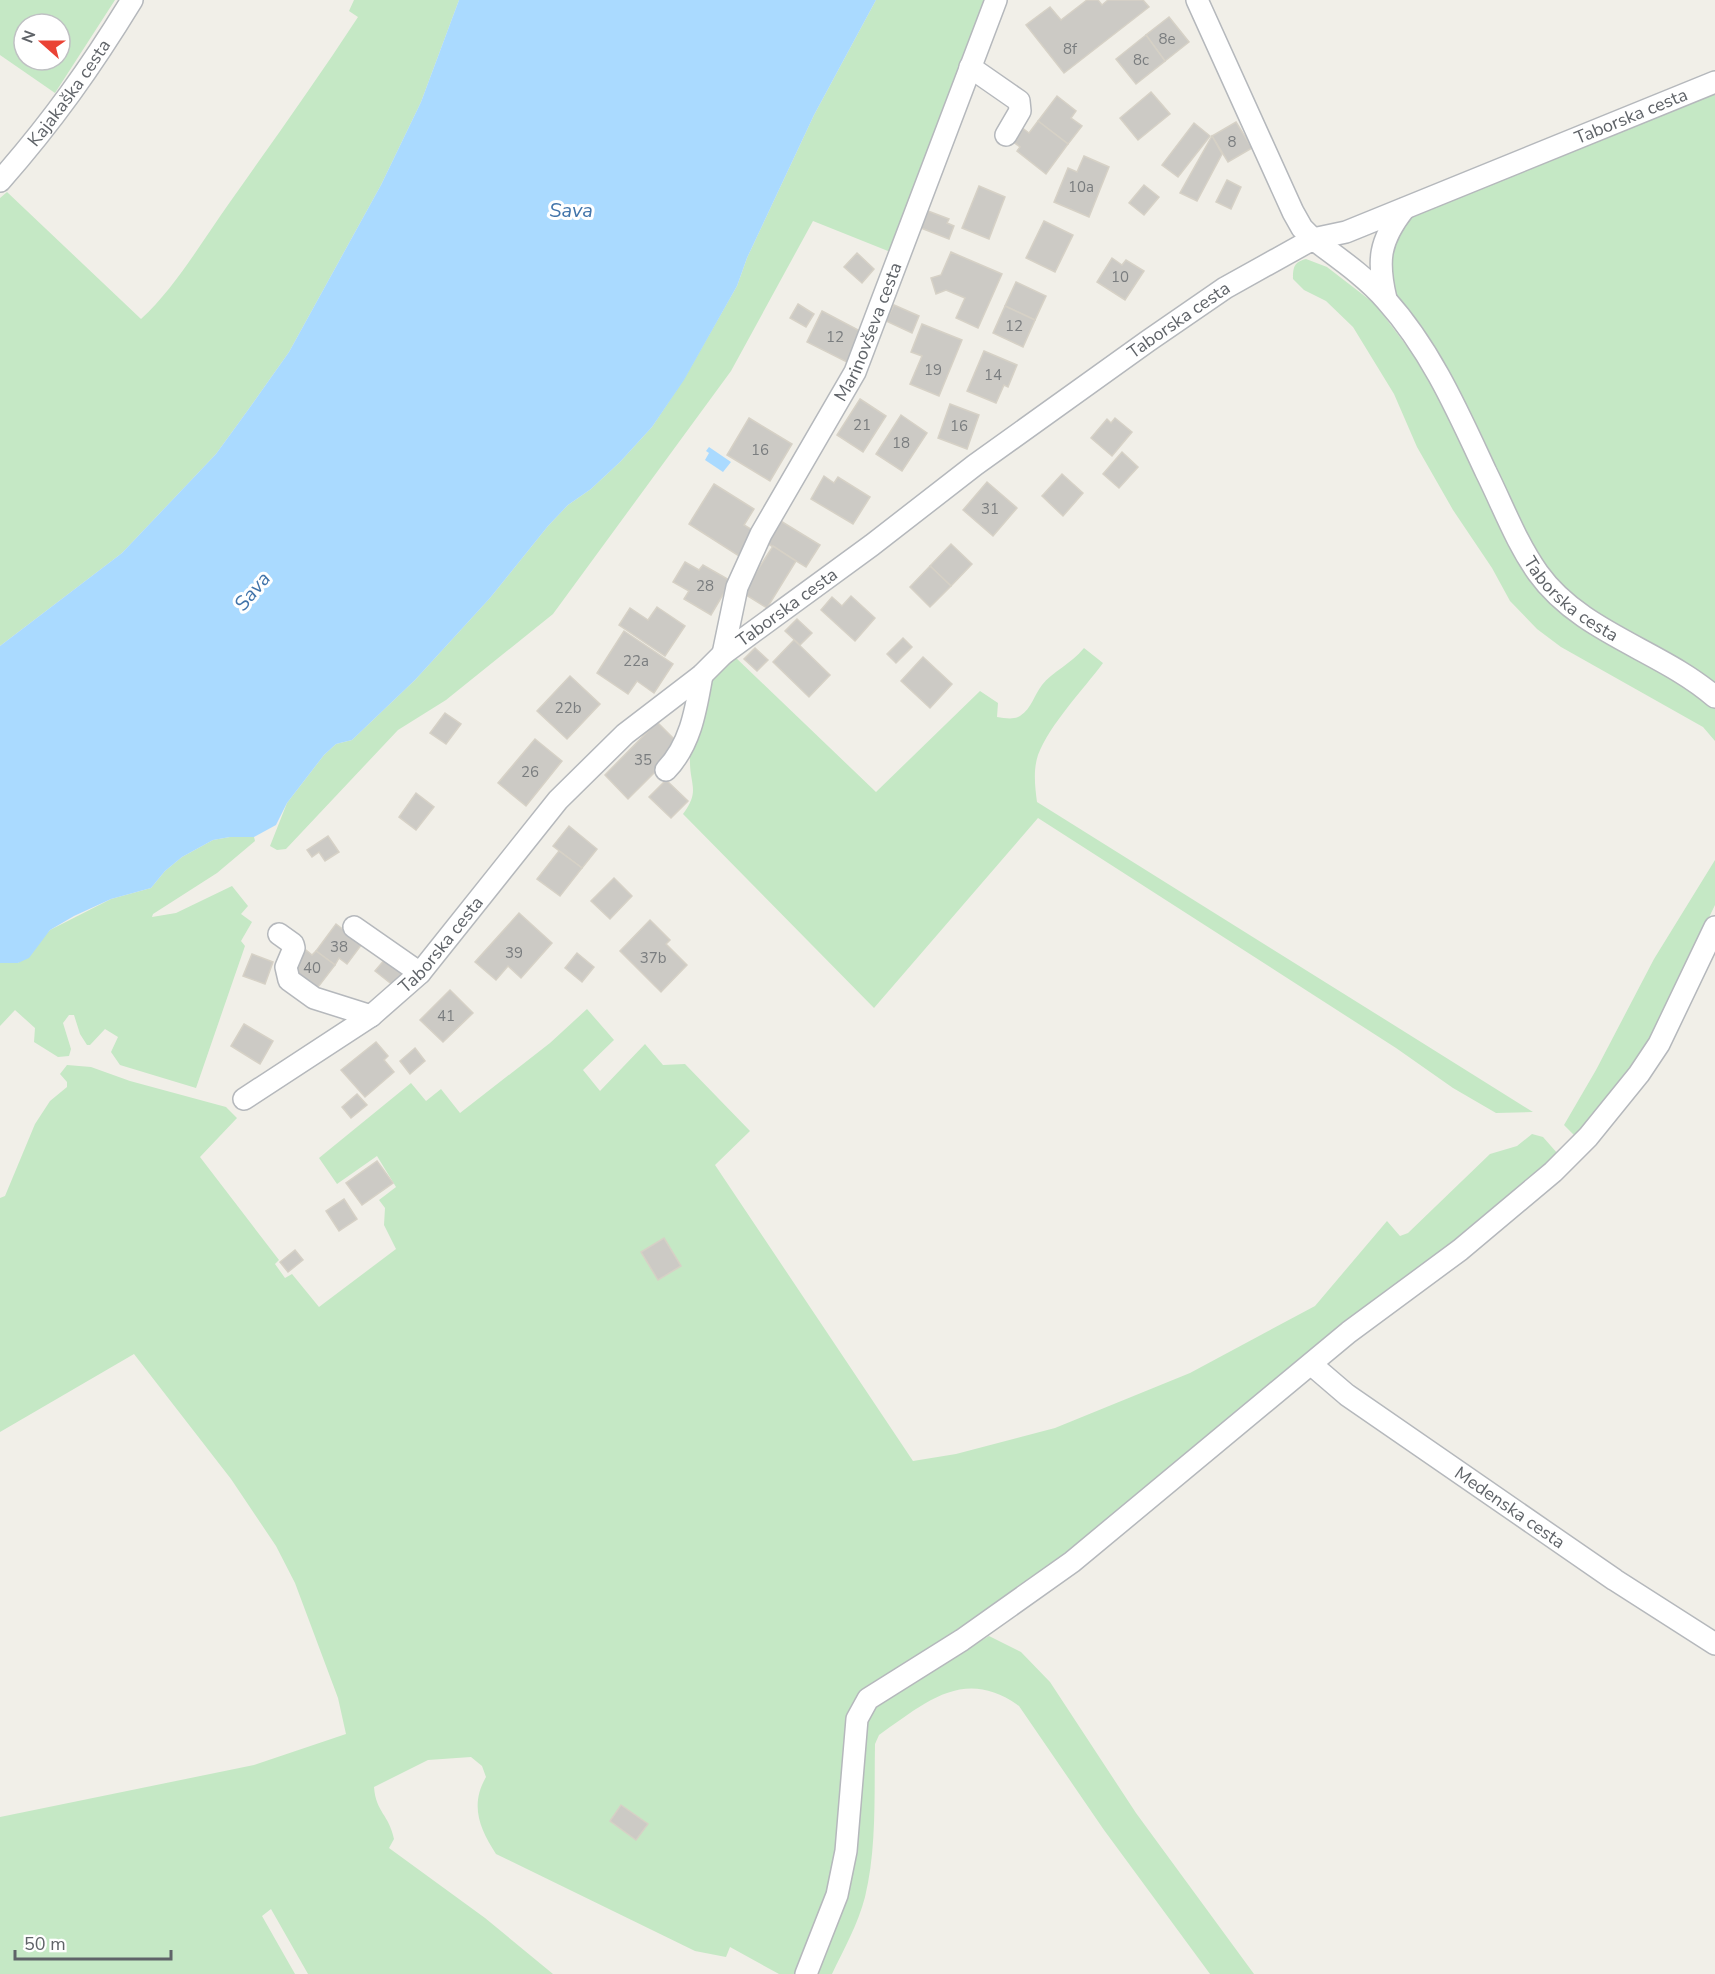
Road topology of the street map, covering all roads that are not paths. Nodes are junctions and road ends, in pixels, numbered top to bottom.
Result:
1 (132, 0) edge
2 (996, 0) edge
3 (1197, 0) edge
4 (970, 67) junction
5 (1715, 82) edge
6 (1006, 135) dead end
7 (0, 181) edge
8 (1404, 209) junction
9 (1313, 239) junction
10 (1386, 299) junction
11 (723, 654) junction
12 (702, 675) junction
13 (1715, 697) edge
14 (666, 770) dead end
15 (354, 927) dead end
16 (1715, 927) edge
17 (279, 934) dead end
18 (420, 973) junction
19 (371, 1016) junction
20 (243, 1099) dead end
21 (1312, 1365) junction
22 (1715, 1644) edge
23 (806, 1974) edge

1 - 7 street, Kajakaška cesta
2 - 4 street, Marinovševa cesta
3 - 9 street
4 - 6 street
4 - 11 street, Marinovševa cesta
5 - 8 street, Taborska cesta
8 - 9 street
8 - 10 street, Taborska cesta
9 - 10 street, Taborska cesta
9 - 11 street, Taborska cesta
10 - 13 street, Taborska cesta
11 - 12 street, Taborska cesta
12 - 14 street
12 - 18 street, Taborska cesta
15 - 18 street
16 - 21 street
17 - 19 street
18 - 19 street, Taborska cesta
19 - 20 street, Taborska cesta
21 - 22 street, Medenska cesta
21 - 23 street

